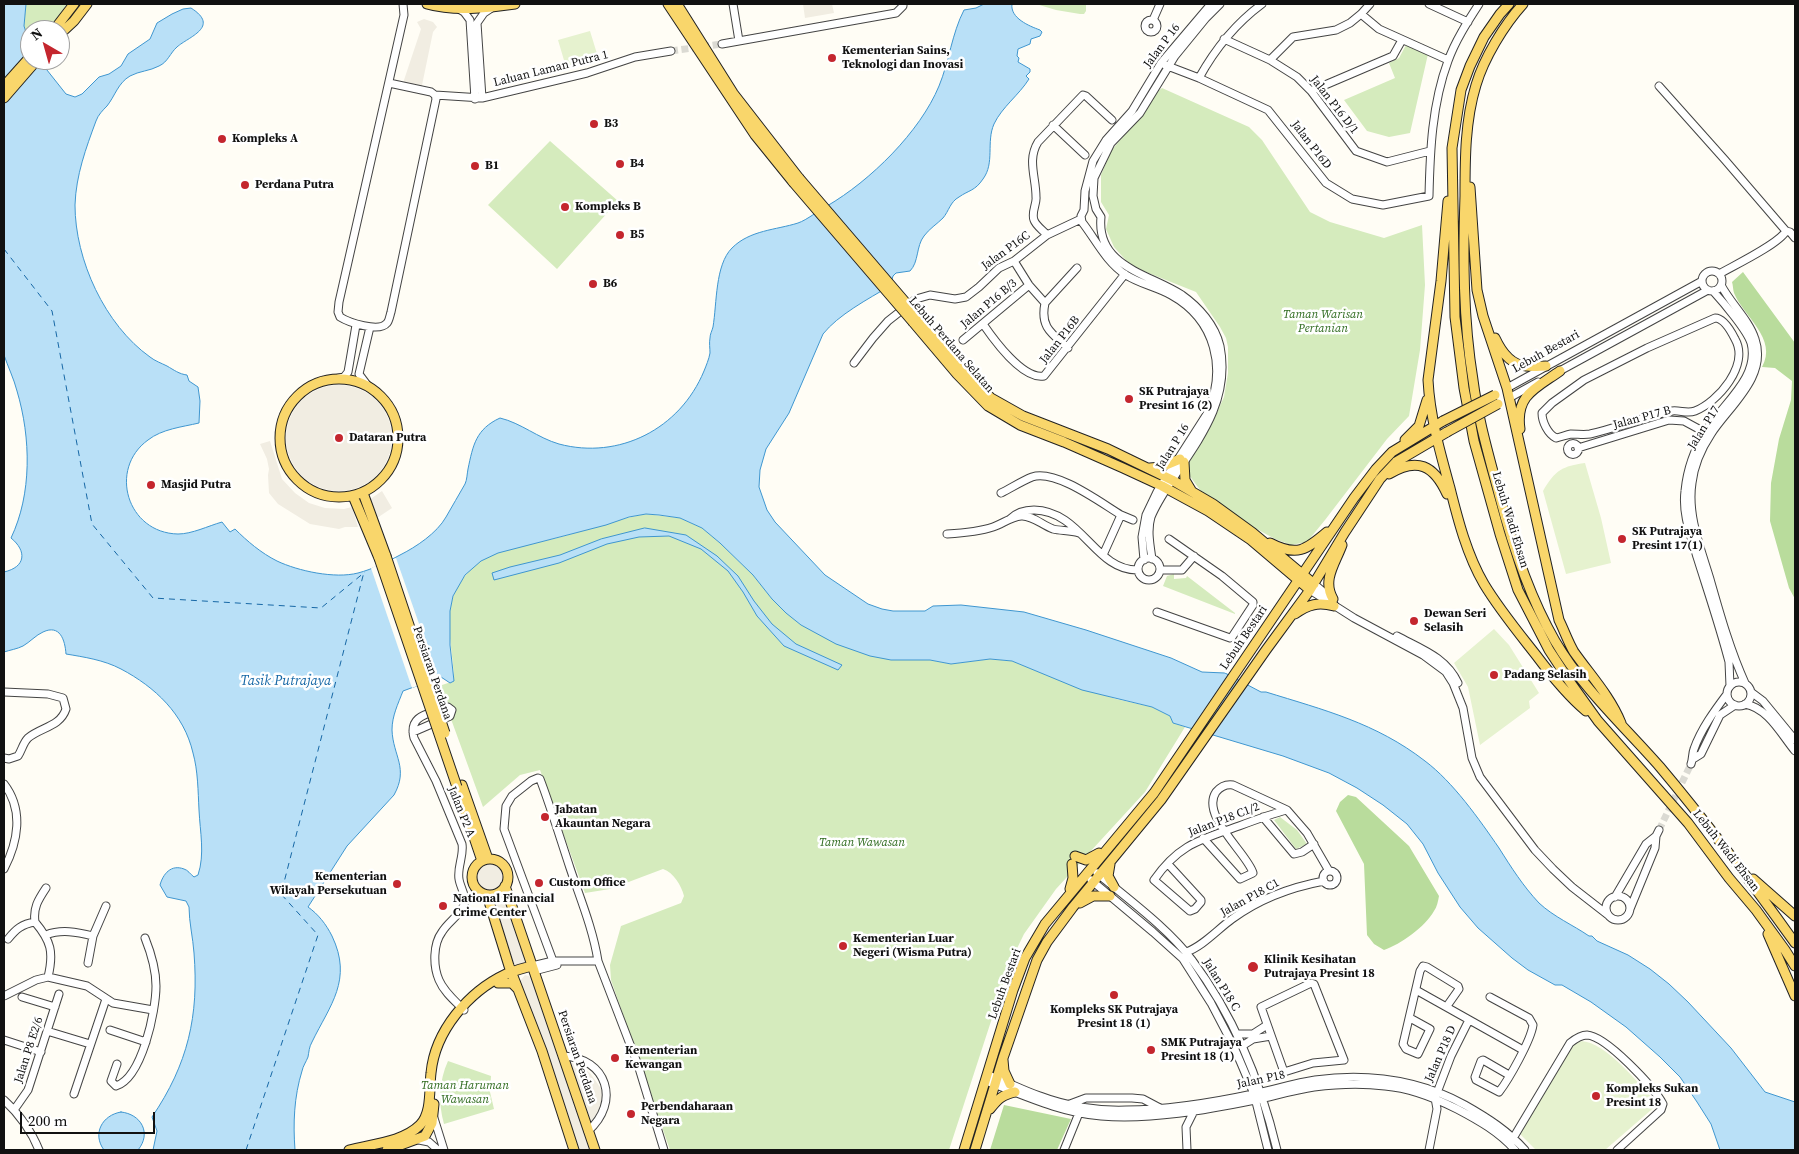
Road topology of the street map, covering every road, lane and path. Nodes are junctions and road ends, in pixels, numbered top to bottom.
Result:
1 (73, 4) edge
2 (87, 4) edge
3 (93, 4) edge
4 (403, 4) edge
5 (427, 4) edge
6 (515, 4) edge
7 (668, 4) edge
8 (677, 4) edge
9 (733, 4) edge
10 (903, 4) edge
11 (1160, 4) edge
12 (1211, 4) edge
13 (1220, 4) edge
14 (1262, 4) edge
15 (1370, 4) edge
16 (1428, 4) edge
17 (1480, 4) edge
18 (1509, 4) edge
19 (1523, 4) edge
20 (493, 7) junction
21 (457, 8) junction
22 (1361, 14) junction
23 (61, 20) edge
24 (1153, 20) dead end
25 (74, 21) junction
26 (1468, 22) junction
27 (70, 25) edge
28 (1224, 38) junction
29 (1402, 40) junction
30 (739, 41) junction
31 (722, 44) tunnel mouth
32 (671, 51) tunnel mouth
33 (1175, 56) junction
34 (1270, 60) junction
35 (1448, 60) junction
36 (1164, 65) junction
37 (20, 68) edge
38 (28, 70) edge
39 (1177, 70) junction
40 (1198, 78) junction
41 (1158, 81) junction
42 (389, 83) junction
43 (4, 86) edge
44 (1659, 86) dead end
45 (1311, 91) junction
46 (435, 95) junction
47 (4, 98) edge
48 (478, 98) junction
49 (1112, 120) dead end
50 (1053, 125) junction
51 (1466, 147) junction
52 (1452, 148) junction
53 (1430, 151) junction
54 (1085, 155) dead end
55 (796, 180) junction
56 (1096, 209) junction
57 (1084, 210) junction
58 (1081, 220) junction
59 (1100, 223) junction
60 (1086, 226) junction
61 (1786, 231) junction
62 (1047, 235) junction
63 (1795, 238) edge
64 (1014, 260) junction
65 (1077, 268) dead end
66 (1125, 274) junction
67 (1719, 274) junction
68 (1702, 281) junction
69 (1029, 285) junction
70 (1720, 285) junction
71 (1711, 291) junction
72 (1045, 303) junction
73 (1483, 316) junction
74 (915, 319) junction
75 (983, 324) junction
76 (356, 325) junction
77 (370, 326) junction
78 (962, 340) dead end
79 (1068, 348) junction
80 (854, 363) dead end
81 (1546, 366) junction
82 (1560, 371) junction
83 (335, 380) junction
84 (368, 386) junction
85 (1506, 388) junction
86 (1428, 393) junction
87 (1509, 398) junction
88 (1635, 421) junction
89 (1433, 427) junction
90 (1637, 430) junction
91 (1707, 434) junction
92 (1574, 435) junction
93 (1436, 438) junction
94 (1392, 452) junction
95 (1182, 460) junction
96 (1148, 468) junction
97 (1380, 479) junction
98 (1167, 483) junction
99 (1191, 491) junction
100 (363, 493) junction
101 (1000, 493) dead end
102 (1530, 495) junction
103 (353, 496) junction
104 (1032, 514) junction
105 (1121, 515) junction
106 (1458, 517) junction
107 (1134, 520) dead end
108 (1067, 522) junction
109 (1336, 524) junction
110 (1063, 530) junction
111 (1345, 532) junction
112 (1082, 533) junction
113 (1252, 533) junction
114 (947, 534) dead end
115 (1169, 539) dead end
116 (1103, 556) junction
117 (1194, 556) junction
118 (382, 557) junction
119 (1148, 559) junction
120 (1283, 569) junction
121 (1138, 570) junction
122 (1160, 570) junction
123 (1300, 578) junction
124 (1312, 587) junction
125 (1334, 603) junction
126 (1157, 612) dead end
127 (1270, 620) junction
128 (1287, 621) junction
129 (1421, 648) junction
130 (1745, 683) junction
131 (1730, 686) junction
132 (4, 692) edge
133 (1751, 692) junction
134 (1727, 694) junction
135 (1745, 704) junction
136 (1735, 705) junction
137 (1463, 708) junction
138 (1598, 721) junction
139 (1622, 725) junction
140 (413, 732) junction
141 (1795, 740) edge
142 (1795, 751) edge
143 (4, 758) edge
144 (4, 784) edge
145 (1266, 800) junction
146 (1287, 810) junction
147 (1266, 816) junction
148 (1224, 831) junction
149 (1204, 838) junction
150 (1314, 844) junction
151 (1111, 845) junction
152 (1113, 859) junction
153 (485, 860) junction
154 (1168, 864) junction
155 (4, 869) edge
156 (1742, 869) junction
157 (1088, 871) junction
158 (1329, 871) junction
159 (1097, 879) junction
160 (1324, 880) junction
161 (505, 886) junction
162 (1114, 887) junction
163 (46, 888) dead end
164 (487, 895) junction
165 (1067, 896) junction
166 (1110, 896) junction
167 (1613, 899) junction
168 (1596, 905) junction
169 (106, 906) dead end
170 (1073, 907) junction
171 (1630, 909) junction
172 (1756, 910) junction
173 (1608, 915) junction
174 (1795, 916) edge
175 (35, 922) junction
176 (46, 935) junction
177 (93, 936) junction
178 (146, 938) dead end
179 (8, 939) dead end
180 (1795, 943) edge
181 (1195, 949) junction
182 (1186, 952) junction
183 (1192, 960) junction
184 (552, 961) junction
185 (599, 962) junction
186 (88, 963) dead end
187 (1795, 966) edge
188 (533, 968) junction
189 (513, 975) junction
190 (48, 977) junction
191 (498, 983) junction
192 (518, 990) junction
193 (1416, 990) junction
194 (59, 994) dead end
195 (4, 996) edge
196 (1795, 996) edge
197 (22, 997) dead end
198 (1490, 997) dead end
199 (106, 1000) junction
200 (1447, 1006) junction
201 (55, 1007) junction
202 (462, 1009) junction
203 (153, 1010) junction
204 (1410, 1018) junction
205 (1470, 1020) junction
206 (1267, 1025) junction
207 (110, 1030) dead end
208 (47, 1031) junction
209 (1237, 1034) junction
210 (1271, 1036) junction
211 (4, 1040) edge
212 (146, 1042) junction
213 (90, 1044) junction
214 (1242, 1046) junction
215 (440, 1048) junction
216 (1523, 1050) junction
217 (40, 1052) junction
218 (563, 1056) junction
219 (1002, 1058) junction
220 (117, 1064) dead end
221 (1510, 1075) junction
222 (991, 1080) junction
223 (1013, 1088) junction
224 (74, 1094) dead end
225 (1436, 1095) junction
226 (1259, 1096) junction
227 (4, 1100) edge
228 (1070, 1104) junction
229 (1160, 1108) junction
230 (14, 1110) junction
231 (1194, 1111) junction
232 (986, 1113) junction
233 (1080, 1113) junction
234 (1174, 1113) junction
235 (433, 1115) junction
236 (1186, 1127) junction
237 (588, 1132) junction
238 (400, 1137) junction
239 (418, 1140) junction
240 (1512, 1141) junction
241 (39, 1150) edge
242 (349, 1150) edge
243 (387, 1150) edge
244 (438, 1150) edge
245 (444, 1150) edge
246 (574, 1150) edge
247 (595, 1150) edge
248 (664, 1150) edge
249 (964, 1150) edge
250 (975, 1150) edge
251 (1064, 1150) edge
252 (1187, 1150) edge
253 (1268, 1150) edge
254 (1278, 1150) edge
255 (1429, 1150) edge
256 (1515, 1150) edge
257 (1525, 1150) edge
258 (1617, 1150) edge

1 - 23 main road
2 - 25 main road
3 - 25 main road
4 - 42 street
5 - 21 main road
6 - 20 main road
7 - 55 main road, Lebuh Perdana Selatan
8 - 55 main road, Lebuh Perdana Selatan
9 - 30 street
10 - 30 street
11 - 24 street
12 - 36 street, Jalan P 16
13 - 33 street, Jalan P 16
14 - 28 street
15 - 22 street
16 - 26 street
17 - 26 street, Jalan P16D
18 - 52 main road, Lebuh Wadi Ehsan
19 - 51 main road, Lebuh Wadi Ehsan
20 - 21 main road
20 - 48 street
21 - 48 street
22 - 29 street
22 - 34 street
25 - 27 main road
26 - 35 street, Jalan P16D
28 - 34 street, Jalan P16 D/1
28 - 40 street
29 - 35 street
29 - 45 street
30 - 31 street
32 - 48 street, Laluan Laman Putra 1
33 - 36 street, Jalan P 16
33 - 39 street
34 - 45 street, Jalan P16 D/1
35 - 53 street, Jalan P16D
36 - 39 street, Jalan P16D
36 - 41 street, Jalan P 16
36 - 57 street, Jalan P 16
37 - 43 main road
38 - 47 main road
39 - 40 street, Jalan P16D
39 - 41 street
40 - 53 street, Jalan P16D
41 - 56 street, Jalan P 16
42 - 46 street, Laluan Laman Putra 1
42 - 76 street
44 - 61 street
45 - 53 street, Jalan P16 D/1
46 - 48 street, Laluan Laman Putra 1
46 - 77 street
49 - 50 street
50 - 54 street
50 - 62 street
51 - 73 main road
51 - 139 main road, Lebuh Wadi Ehsan
52 - 86 main road
52 - 138 main road, Lebuh Wadi Ehsan
55 - 74 main road, Lebuh Perdana Selatan, bridge
56 - 57 street
56 - 59 street, Jalan P 16
57 - 58 street, Jalan P 16
58 - 60 street, Jalan P 16
58 - 62 street, Jalan P16C
59 - 60 street
59 - 95 street, Jalan P 16
60 - 66 street, Jalan P 16
61 - 63 street
61 - 67 street
62 - 64 street, Jalan P16C
64 - 69 street
64 - 80 street, Jalan P16C
65 - 72 street
66 - 79 street, Jalan P16B
66 - 95 street, Jalan P 16
67 - 68 street
67 - 70 street
68 - 71 street
68 - 81 street, Lebuh Bestari
69 - 72 street
69 - 75 street, Jalan P16 B/3
70 - 71 street
70 - 91 street, Jalan P17
71 - 82 street, Lebuh Bestari
71 - 91 street, Jalan P17
72 - 79 street
73 - 81 main road
73 - 85 main road
74 - 96 main road, Lebuh Perdana Selatan
74 - 98 main road, Lebuh Perdana Selatan
75 - 78 street, Jalan P16 B/3
75 - 79 street, Jalan P16B
76 - 77 street
76 - 83 street
77 - 84 street
81 - 85 street, Lebuh Bestari
82 - 87 street, Lebuh Bestari
82 - 102 main road
83 - 84 main road
83 - 103 main road
84 - 100 main road
85 - 87 main road
85 - 89 main road, Lebuh Bestari, bridge
86 - 89 main road
86 - 94 main road
87 - 93 main road, Lebuh Bestari, bridge
87 - 102 main road
88 - 90 street
88 - 92 street
88 - 92 street
89 - 93 main road
89 - 94 main road, Lebuh Bestari
90 - 91 street, Jalan P17 B
90 - 92 street, Jalan P17 B
91 - 130 street, Jalan P17
91 - 131 street, Jalan P17
93 - 97 main road, Lebuh Bestari
93 - 106 main road
94 - 109 main road, Lebuh Bestari
95 - 96 main road
95 - 98 street, Jalan P 16
95 - 99 main road
96 - 98 main road, Lebuh Perdana Selatan
97 - 106 main road
97 - 111 main road, Lebuh Bestari
98 - 99 main road, Lebuh Perdana Selatan
98 - 119 street, Jalan P 16
98 - 120 main road, Lebuh Perdana Selatan
99 - 113 main road, Lebuh Perdana Selatan
100 - 103 main road
100 - 118 main road, Persiaran Perdana
101 - 105 street
102 - 139 main road
103 - 118 main road, Persiaran Perdana
104 - 108 street
104 - 110 street
104 - 114 street
105 - 107 street
105 - 116 street
106 - 138 main road
108 - 110 street
108 - 112 street
109 - 113 main road
109 - 123 main road, Lebuh Bestari
110 - 112 street
111 - 124 main road, Lebuh Bestari
111 - 125 main road
112 - 116 street
113 - 123 main road, Lebuh Perdana Selatan
115 - 117 street
116 - 121 street
117 - 122 street
117 - 126 street
118 - 153 main road, Persiaran Perdana, bridge
119 - 121 street
119 - 122 street, Jalan P 16
120 - 123 main road, Lebuh Perdana Selatan
120 - 127 main road
121 - 122 street
123 - 124 main road, Lebuh Perdana Selatan
123 - 127 main road, Lebuh Bestari
124 - 125 street
124 - 128 main road, Lebuh Bestari
125 - 128 main road
125 - 129 street
125 - 129 street
127 - 151 main road, Lebuh Bestari
128 - 152 main road, Lebuh Bestari
129 - 137 street
129 - 137 street
130 - 131 street
130 - 133 street
131 - 134 street
132 - 143 street
133 - 135 street
133 - 141 street
134 - 136 street
134 - 136 street
135 - 136 street
135 - 142 street
137 - 168 street
138 - 172 main road, Lebuh Wadi Ehsan
139 - 156 main road, Lebuh Wadi Ehsan
140 - 140 street
140 - 202 street, Jalan P2 A
144 - 155 street
145 - 146 street
145 - 147 street
145 - 148 street
146 - 147 street, Jalan P18 C1/2
146 - 150 street
147 - 148 street, Jalan P18 C1/2
147 - 150 street
148 - 149 street, Jalan P18 C1/2
148 - 149 street
149 - 154 street, Jalan P18 C1/2
150 - 158 street
151 - 157 main road, Lebuh Bestari
151 - 165 main road
152 - 159 main road, Lebuh Bestari
152 - 162 main road
153 - 161 main road
153 - 164 main road
154 - 154 street, Jalan P18 C1/2
156 - 174 main road
156 - 180 main road, Lebuh Wadi Ehsan
157 - 159 street, Jalan P18 C
157 - 165 main road, Lebuh Bestari
158 - 160 street
158 - 160 street
159 - 162 street, Jalan P18 C
159 - 166 street, Jalan P18 C
159 - 170 main road, Lebuh Bestari
160 - 181 street, Jalan P18 C1
161 - 164 main road
161 - 188 main road, Persiaran Perdana
162 - 182 street, Jalan P18 C
163 - 175 street
164 - 189 main road
165 - 222 main road, Lebuh Bestari
166 - 170 main road
166 - 226 street, Jalan P18 C
167 - 168 street
167 - 171 street
167 - 171 street
167 - 173 street
168 - 173 street
169 - 177 street
170 - 219 main road, Lebuh Bestari
171 - 173 street
172 - 187 main road, Lebuh Wadi Ehsan
172 - 196 main road
175 - 176 street
175 - 179 street
176 - 177 street
176 - 190 street
177 - 186 street
178 - 203 street
181 - 182 street, Jalan P18 C1
181 - 183 street
182 - 183 street, Jalan P18 C
183 - 209 street, Jalan P18 C
184 - 185 street
184 - 185 street
184 - 188 street
185 - 188 street
185 - 248 street
188 - 189 main road
188 - 218 main road, Persiaran Perdana
189 - 191 main road
189 - 192 main road
189 - 202 main road
190 - 195 street
190 - 199 street
191 - 192 main road
191 - 202 main road
192 - 246 main road
193 - 200 street
193 - 200 street
193 - 204 street
194 - 201 street, Jalan P8 E2/6
197 - 201 street
198 - 216 street
199 - 203 street
199 - 213 street
200 - 205 street
201 - 208 street, Jalan P8 E2/6
202 - 215 main road
203 - 212 street
204 - 204 street
205 - 216 street
205 - 225 street, Jalan P18 D
206 - 209 street
206 - 210 street
206 - 210 street
207 - 212 street
208 - 213 street
208 - 217 street, Jalan P8 E2/6
209 - 214 street, Jalan P18 C
210 - 214 street
211 - 217 street
212 - 220 street
213 - 224 street
214 - 226 street, Jalan P18 C
215 - 235 main road
215 - 238 main road
216 - 221 street
217 - 230 street, Jalan P8 E2/6
218 - 237 main road, Persiaran Perdana
218 - 237 street
219 - 222 main road, Lebuh Bestari
219 - 223 main road
221 - 221 street
222 - 223 street, Jalan P18
222 - 232 main road, Lebuh Bestari
222 - 249 main road, Lebuh Bestari
223 - 228 street, Jalan P18
223 - 232 main road
223 - 233 street, Jalan P18
225 - 226 street, Jalan P18
225 - 240 street, Jalan P18
225 - 255 street
226 - 229 street, Jalan P18
226 - 231 street, Jalan P18
226 - 253 street, Jalan P18 C
226 - 254 street, Jalan P18 C
227 - 230 street
228 - 229 street, Jalan P18
228 - 229 street
230 - 241 street
231 - 234 street, Jalan P18
231 - 236 street
232 - 250 main road, Lebuh Bestari
233 - 234 street, Jalan P18
233 - 251 street
234 - 236 street
235 - 239 main road
235 - 245 street
236 - 252 street
237 - 247 main road, Persiaran Perdana
238 - 239 main road
238 - 242 main road
239 - 243 main road
239 - 244 street
240 - 256 street, Jalan P18
240 - 257 street, Jalan P18
240 - 258 street

